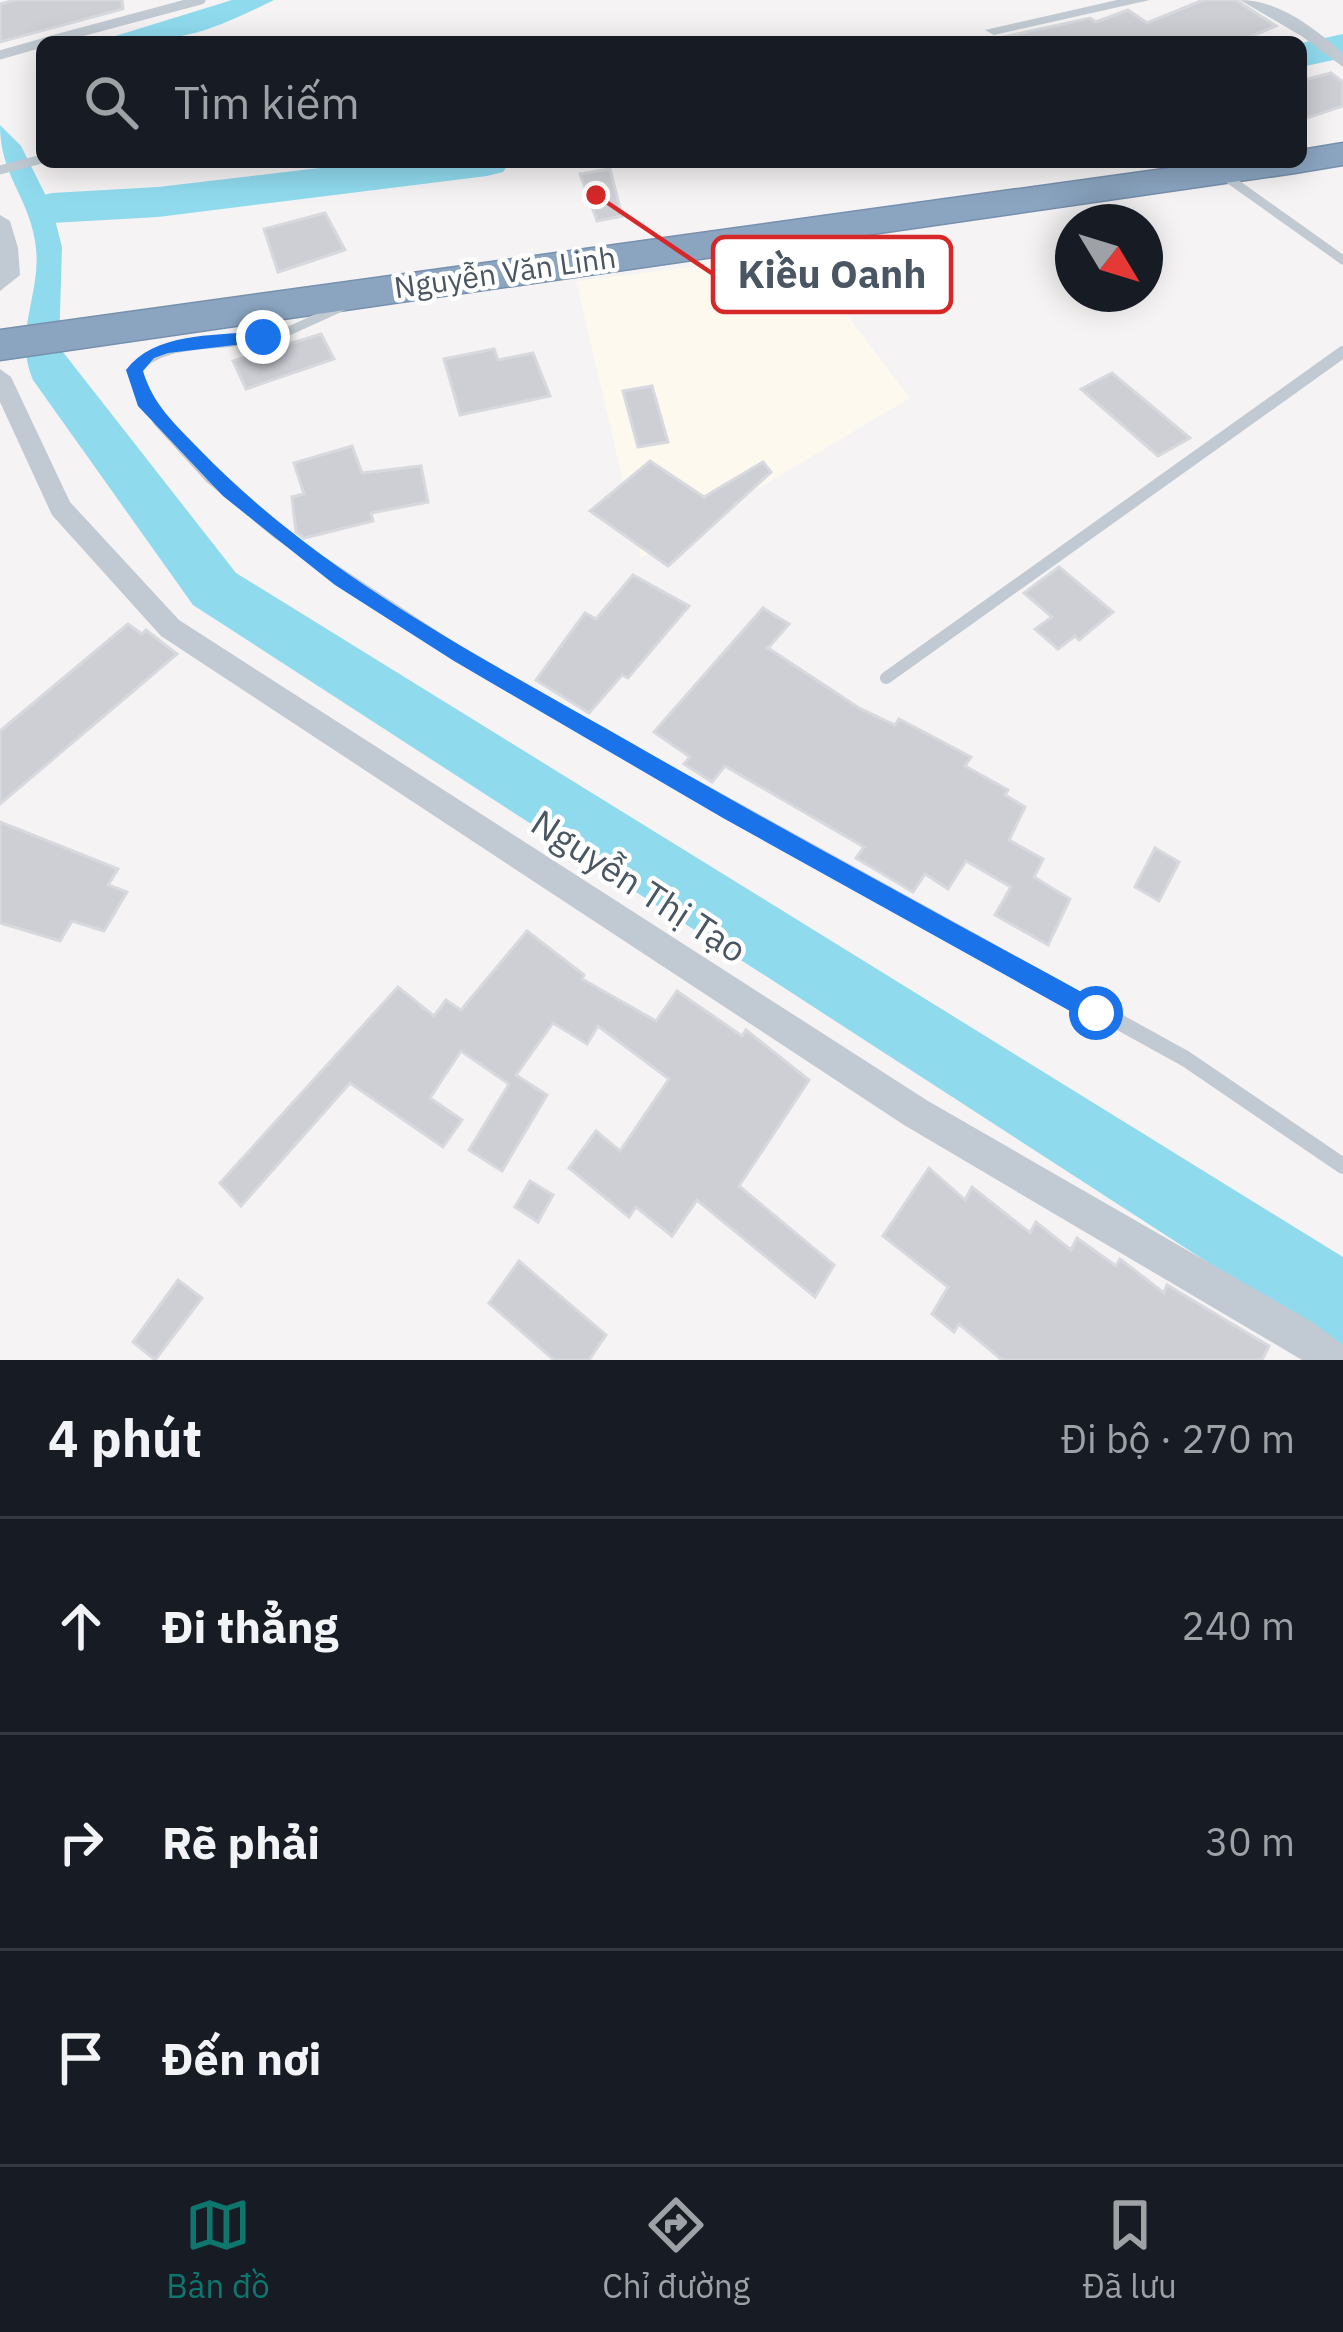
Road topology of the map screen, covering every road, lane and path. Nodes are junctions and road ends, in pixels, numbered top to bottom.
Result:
1 (201, 0) edge
2 (1142, 0) edge
3 (1248, 0) edge
4 (994, 30) dead end
5 (66, 36) edge
6 (36, 44) edge
7 (0, 55) edge
8 (1343, 62) edge
9 (1343, 154) edge
10 (1307, 160) edge
11 (36, 161) edge
12 (1260, 168) edge
13 (0, 170) edge
14 (1222, 174) junction
15 (0, 221) edge
16 (1343, 260) edge
17 (0, 284) edge
18 (368, 292) junction
19 (0, 344) edge
20 (1343, 352) edge
21 (0, 377) edge
22 (886, 678) dead end
23 (1343, 1166) edge
24 (1332, 1360) edge

1 - 5 lane
2 - 4 street
3 - 8 street
6 - 7 lane
9 - 10 highway, Nguyễn Văn Linh
11 - 13 lane
12 - 14 highway, Nguyễn Văn Linh
14 - 16 lane
14 - 18 highway, Nguyễn Văn Linh
15 - 17 street
18 - 19 highway, Nguyễn Văn Linh
18 - 23 lane
20 - 22 lane
21 - 24 street, Nguyễn Thị Tạo

